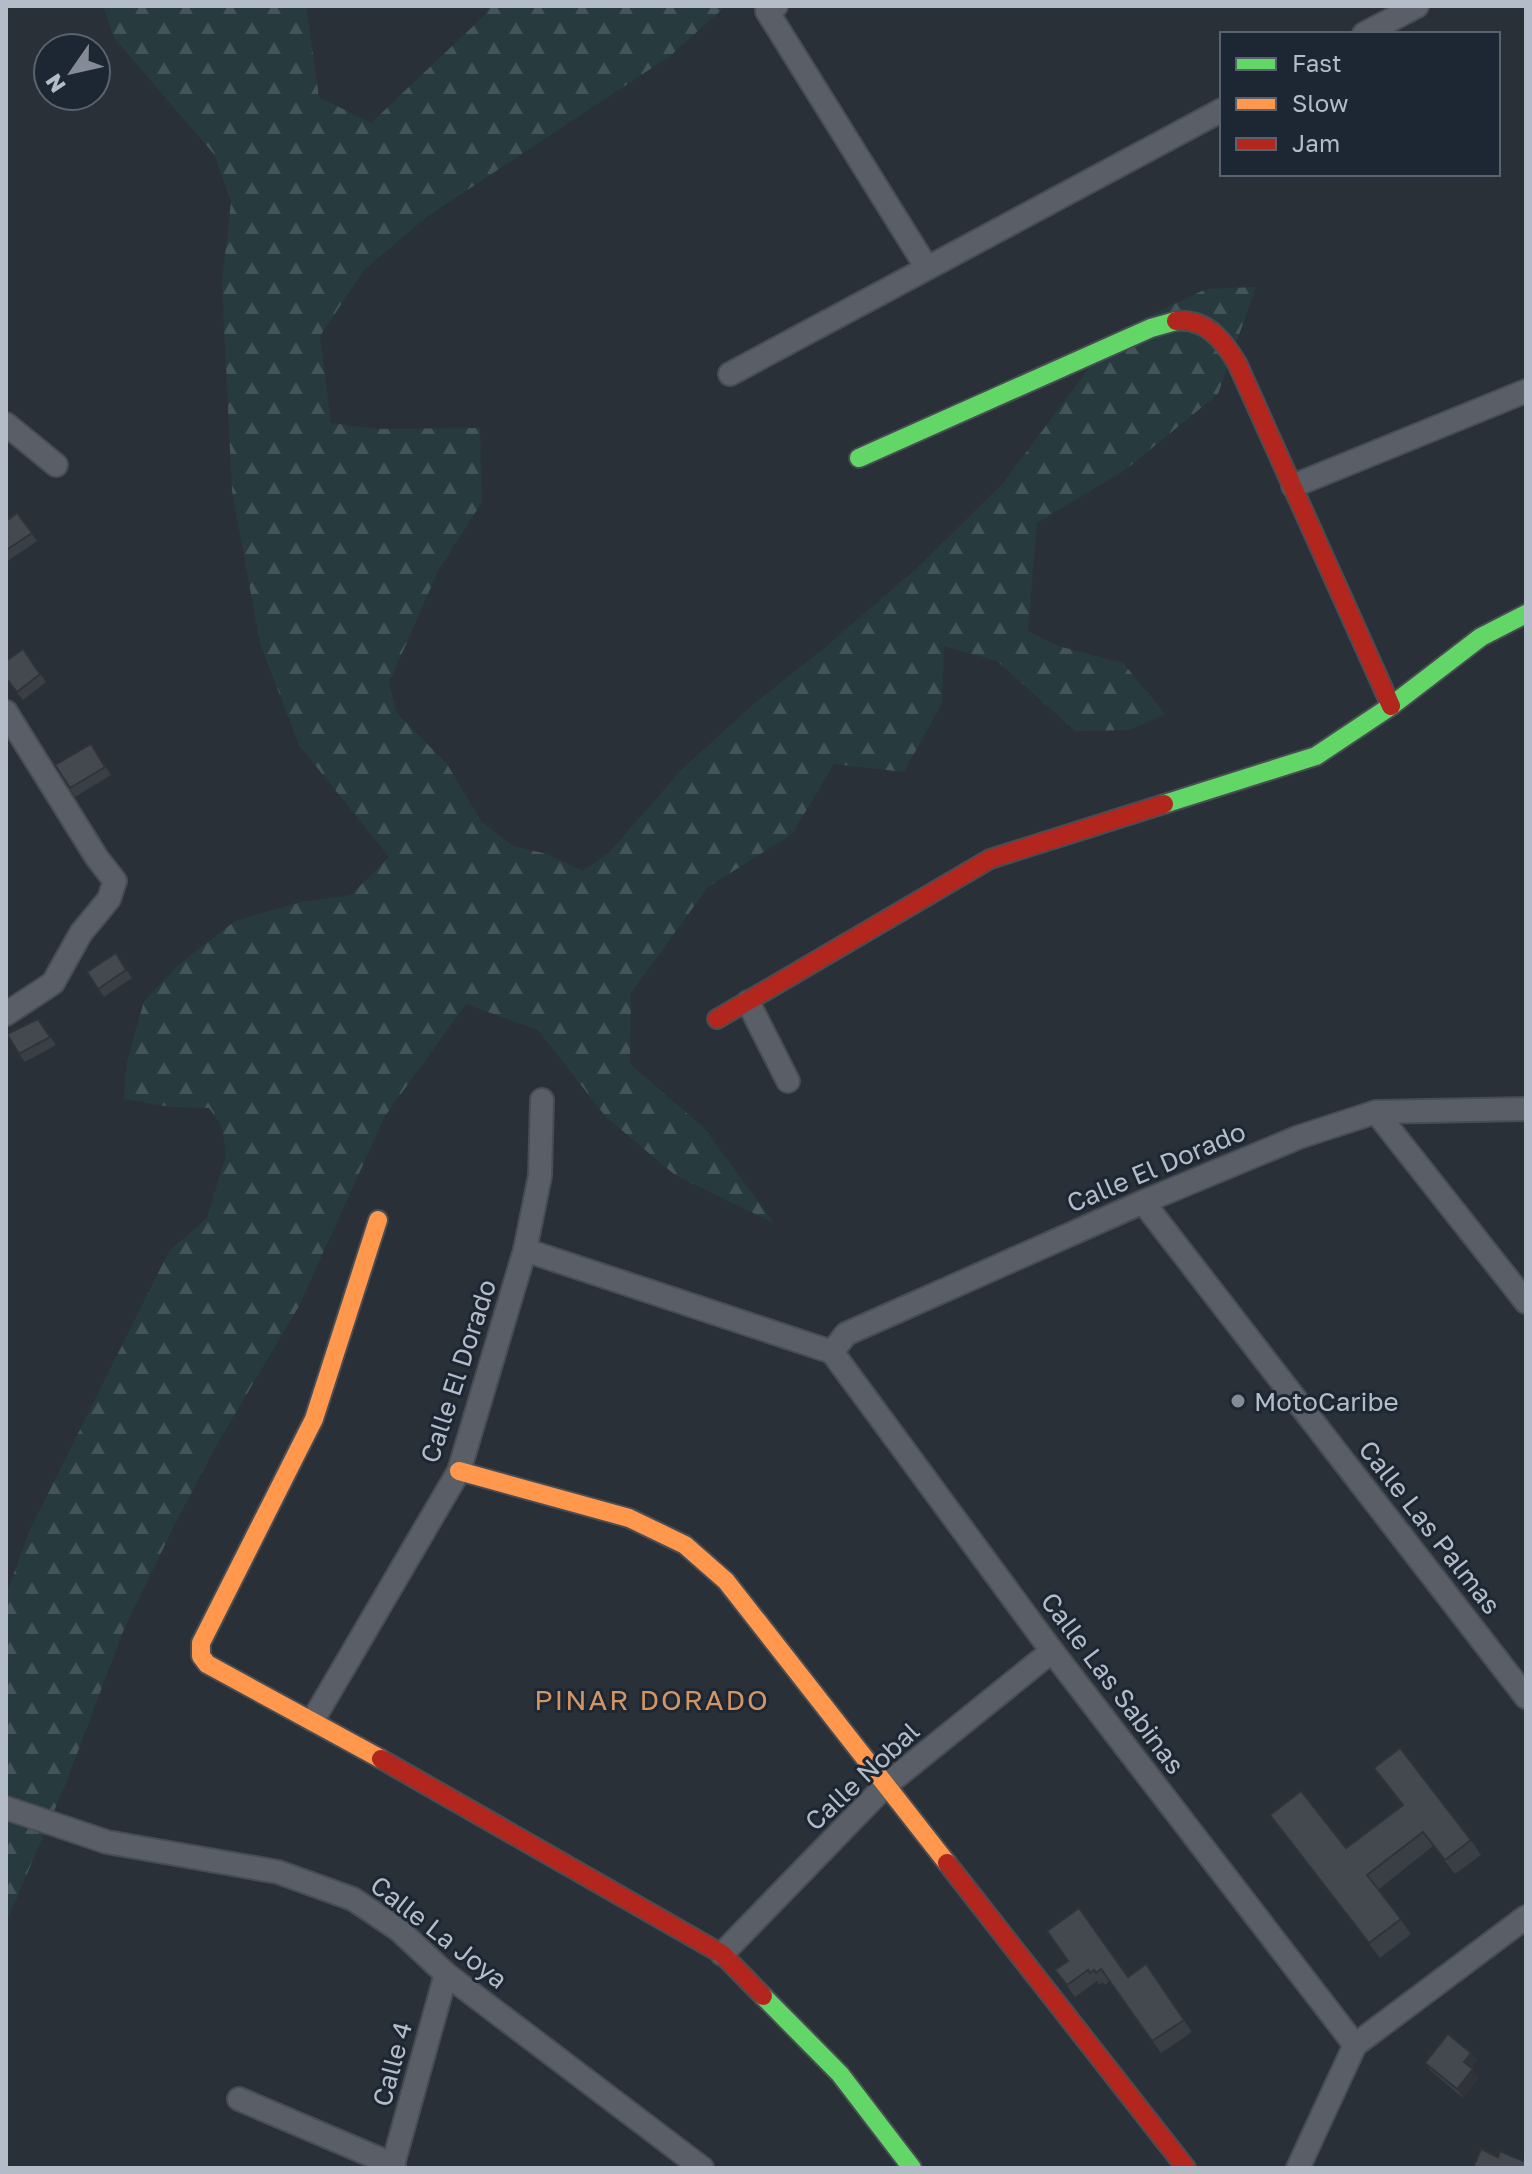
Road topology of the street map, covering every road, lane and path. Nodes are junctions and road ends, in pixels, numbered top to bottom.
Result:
1 (776, 6) edge
2 (1417, 6) edge
3 (1368, 32) edge
4 (1220, 111) edge
5 (927, 268) junction
6 (730, 374) dead end
7 (1526, 391) edge
8 (6, 424) edge
9 (859, 458) dead end
10 (56, 465) dead end
11 (1293, 486) junction
12 (1526, 614) edge
13 (1391, 706) junction
14 (6, 712) edge
15 (748, 1002) junction
16 (6, 1014) edge
17 (717, 1019) dead end
18 (788, 1081) dead end
19 (542, 1100) dead end
20 (1526, 1109) edge
21 (1376, 1112) junction
22 (1143, 1202) junction
23 (378, 1220) dead end
24 (525, 1250) junction
25 (1526, 1302) edge
26 (832, 1352) junction
27 (459, 1471) junction
28 (1052, 1651) junction
29 (1526, 1697) edge
30 (313, 1720) junction
31 (886, 1785) junction
32 (6, 1808) edge
33 (1526, 1917) edge
34 (722, 1954) junction
35 (446, 1974) junction
36 (1355, 2045) junction
37 (239, 2099) dead end
38 (393, 2166) edge
39 (702, 2168) edge
40 (912, 2168) edge
41 (1186, 2168) edge
42 (1298, 2168) edge

1 - 5 street
2 - 3 street
4 - 5 street
5 - 6 street
7 - 11 street
8 - 10 street
9 - 11 street
11 - 13 street
12 - 13 street
13 - 15 street
14 - 16 street
15 - 17 street
15 - 18 street
19 - 24 street, Calle El Dorado
20 - 21 street, Calle El Dorado
21 - 22 street, Calle El Dorado
21 - 25 street
22 - 26 street, Calle El Dorado
22 - 29 street, Calle Las Palmas
23 - 30 street
24 - 26 street
24 - 27 street, Calle El Dorado
26 - 28 street, Calle Las Sabinas
27 - 30 street, Calle El Dorado
27 - 31 street
28 - 31 street, Calle Nobal
28 - 36 street, Calle Las Sabinas
30 - 34 street
31 - 34 street, Calle Nobal
31 - 41 street
32 - 35 street, Calle La Joya
33 - 36 street
34 - 40 street
35 - 38 street, Calle 4
35 - 39 street, Calle La Joya
36 - 42 street
37 - 38 street

